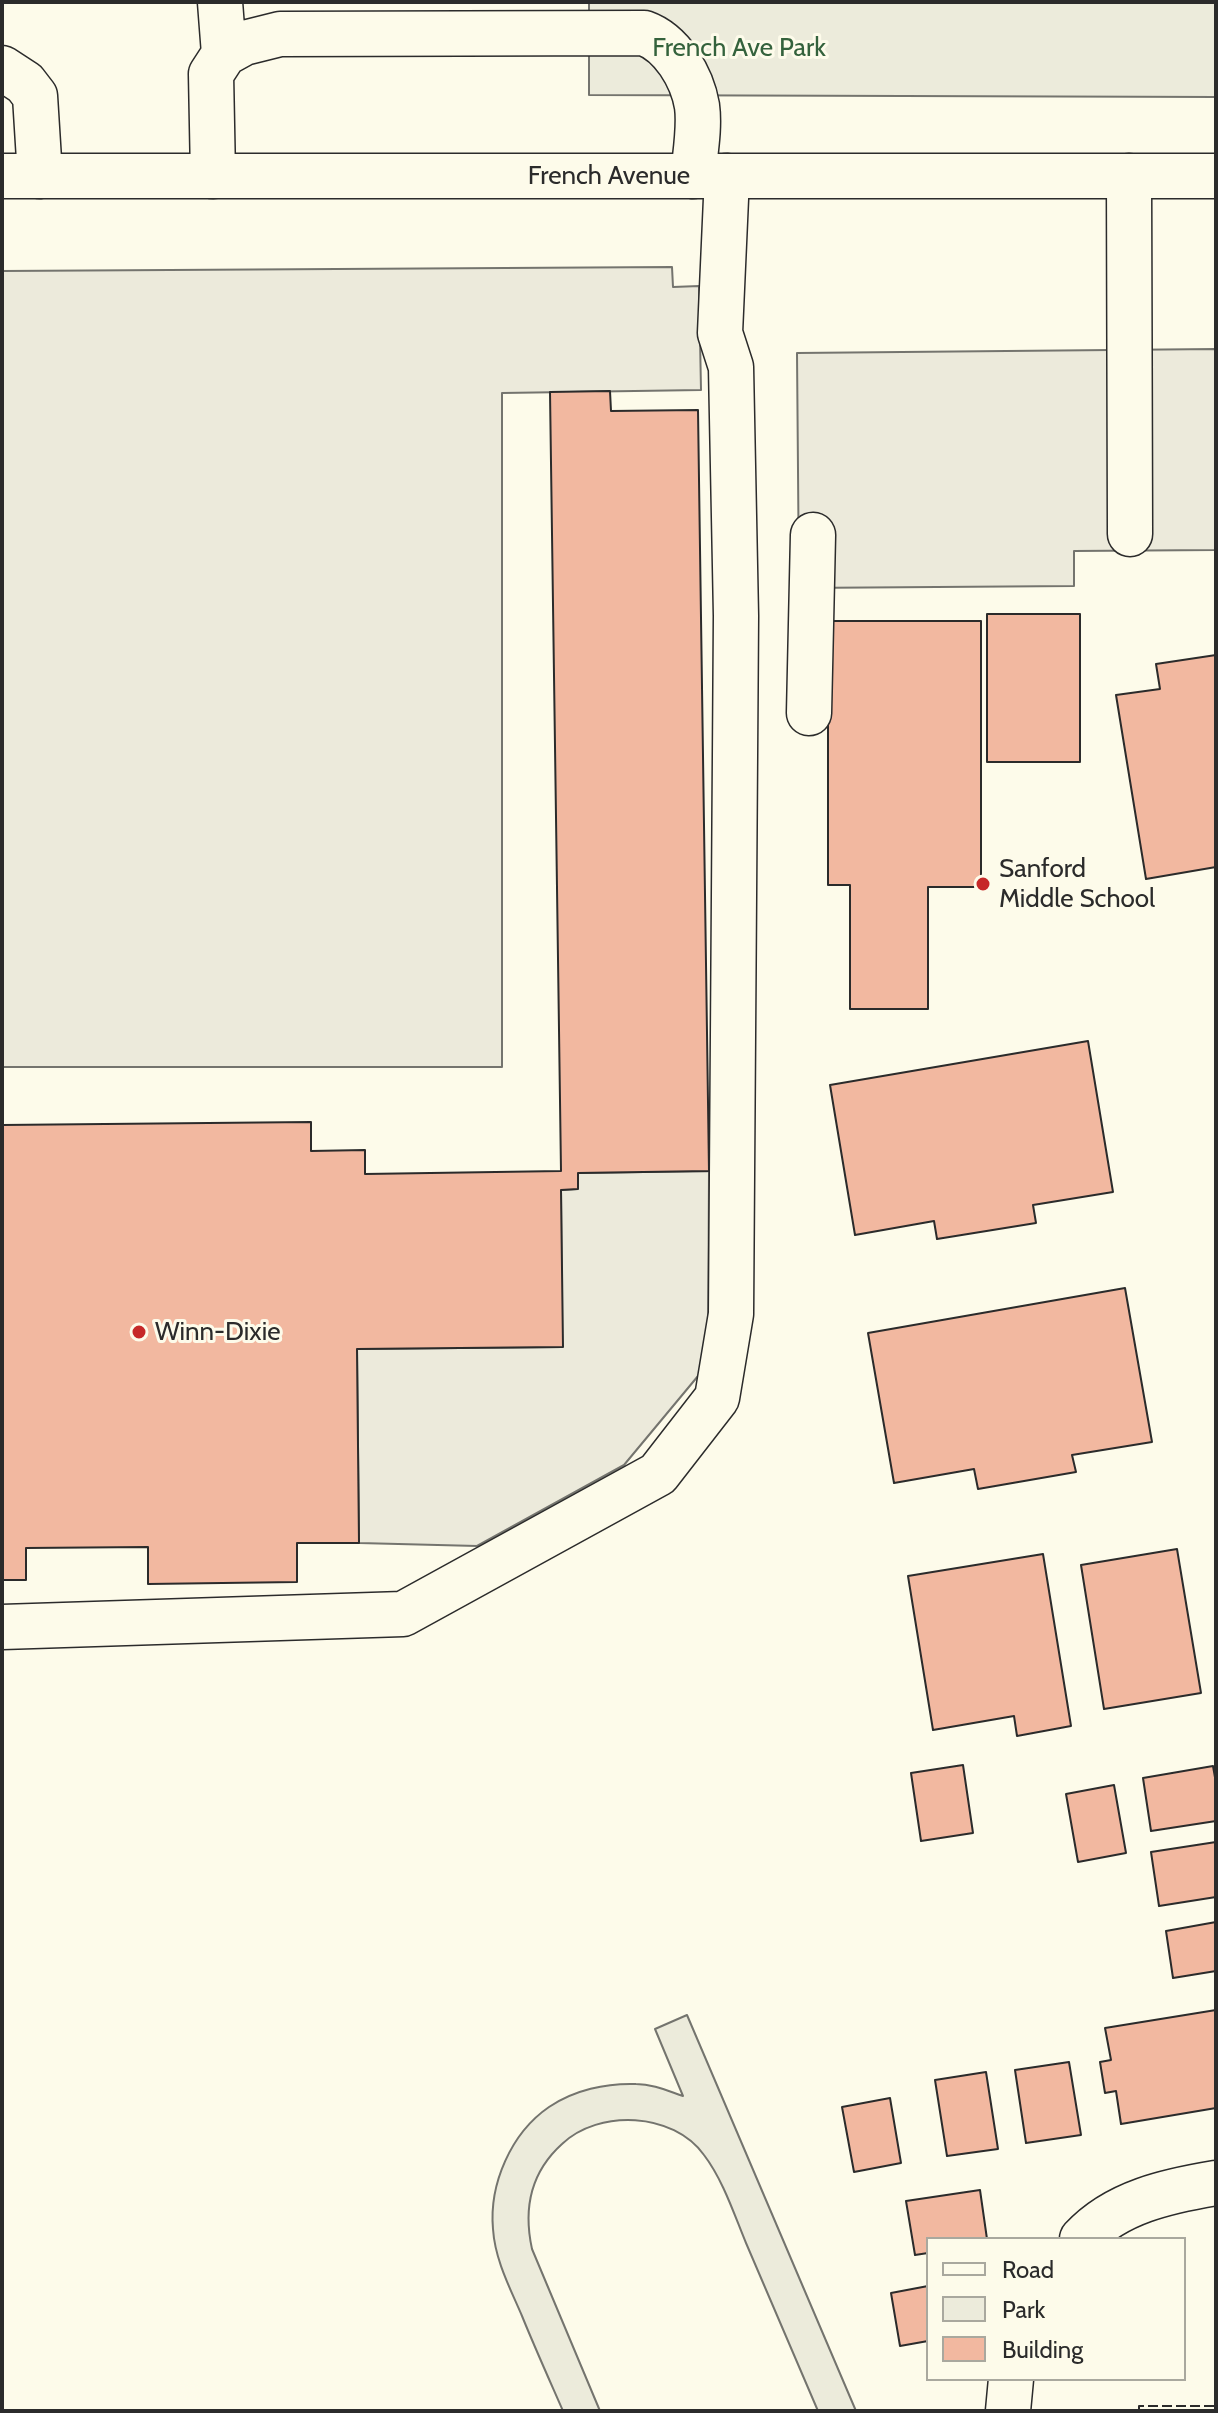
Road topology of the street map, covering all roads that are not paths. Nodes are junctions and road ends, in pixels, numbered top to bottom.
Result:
1 (220, 2) edge
2 (224, 54) junction
3 (2, 68) edge
4 (21, 176) edge
5 (213, 176) junction
6 (710, 176) junction
7 (1129, 176) junction
8 (1216, 176) edge
9 (1130, 534) dead end
10 (813, 535) dead end
11 (809, 713) dead end
12 (2, 1627) edge
13 (1216, 2183) edge
14 (1085, 2237) edge
15 (1011, 2381) edge
16 (1008, 2411) edge

1 - 2 main road
2 - 5 main road
2 - 6 main road
3 - 4 main road
4 - 5 main road, French Avenue
5 - 6 main road, French Avenue
6 - 7 main road, French Avenue
6 - 12 main road
7 - 8 main road, French Avenue
7 - 9 main road
10 - 11 main road
13 - 14 main road
15 - 16 main road

